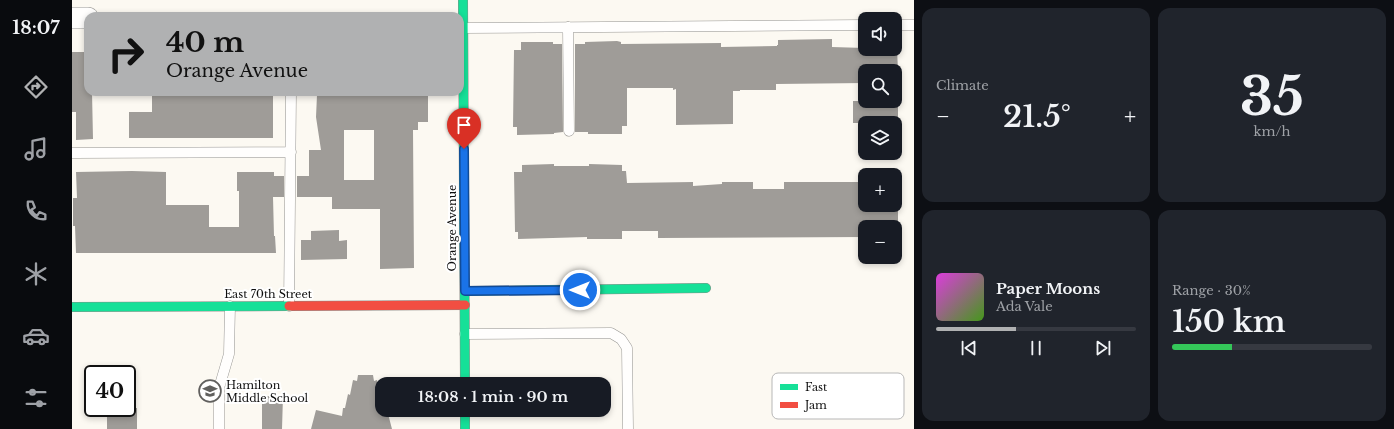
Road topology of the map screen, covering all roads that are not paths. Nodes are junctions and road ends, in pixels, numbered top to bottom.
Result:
1 (464, 17) edge
2 (72, 18) edge
3 (84, 18) edge
4 (914, 24) edge
5 (858, 25) edge
6 (902, 25) edge
7 (568, 27) junction
8 (291, 96) edge
9 (464, 96) edge
10 (569, 130) dead end
11 (291, 152) junction
12 (72, 153) edge
13 (706, 288) dead end
14 (465, 291) junction
15 (465, 305) junction
16 (230, 306) junction
17 (289, 306) junction
18 (72, 307) edge
19 (465, 334) junction
20 (465, 377) edge
21 (465, 417) edge
22 (218, 429) edge
23 (466, 429) edge
24 (628, 429) edge

1 - 7 lane
2 - 3 street
4 - 6 lane
5 - 7 lane
7 - 10 lane
8 - 11 lane
9 - 14 street, Orange Avenue
11 - 12 lane
11 - 17 lane
13 - 14 street
14 - 15 street, Orange Avenue
15 - 17 street, East 70th Street
15 - 19 street, Orange Avenue
16 - 17 street, East 70th Street
16 - 18 street, East 70th Street
16 - 22 lane
19 - 20 street, Orange Avenue
19 - 24 lane
21 - 23 street

